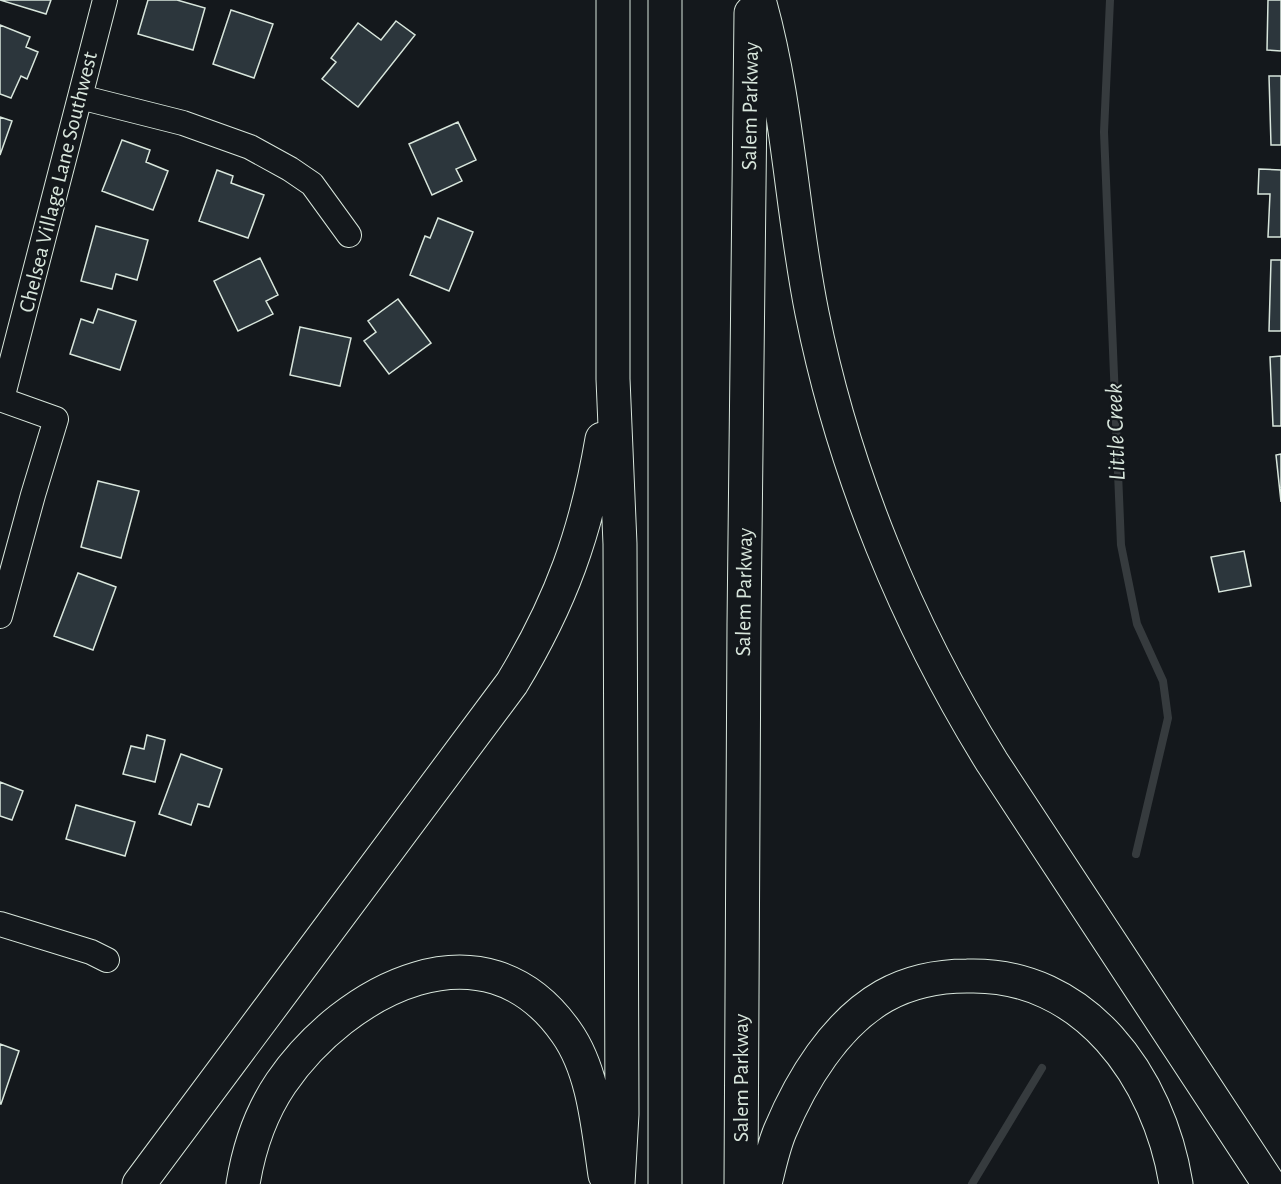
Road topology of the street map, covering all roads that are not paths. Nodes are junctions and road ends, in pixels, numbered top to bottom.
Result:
1 (105, 0) edge
2 (613, 0) edge
3 (665, 0) edge
4 (751, 0) edge
5 (759, 0) edge
6 (80, 97) junction
7 (349, 235) dead end
8 (613, 379) junction
9 (1, 399) edge
10 (0, 616) edge
11 (0, 924) edge
12 (107, 960) dead end
13 (139, 1184) edge
14 (243, 1184) edge
15 (606, 1184) edge
16 (618, 1184) edge
17 (665, 1184) edge
18 (741, 1184) edge
19 (765, 1184) edge
20 (1176, 1184) edge
21 (1269, 1184) edge

1 - 6 street, Chelsea Village Lane Southwest
2 - 8 highway
3 - 17 highway
4 - 18 highway, Salem Parkway
5 - 21 highway
6 - 7 street
6 - 9 street, Chelsea Village Lane Southwest
8 - 13 highway
8 - 16 highway
9 - 10 street
11 - 12 street
14 - 15 highway
19 - 20 highway

